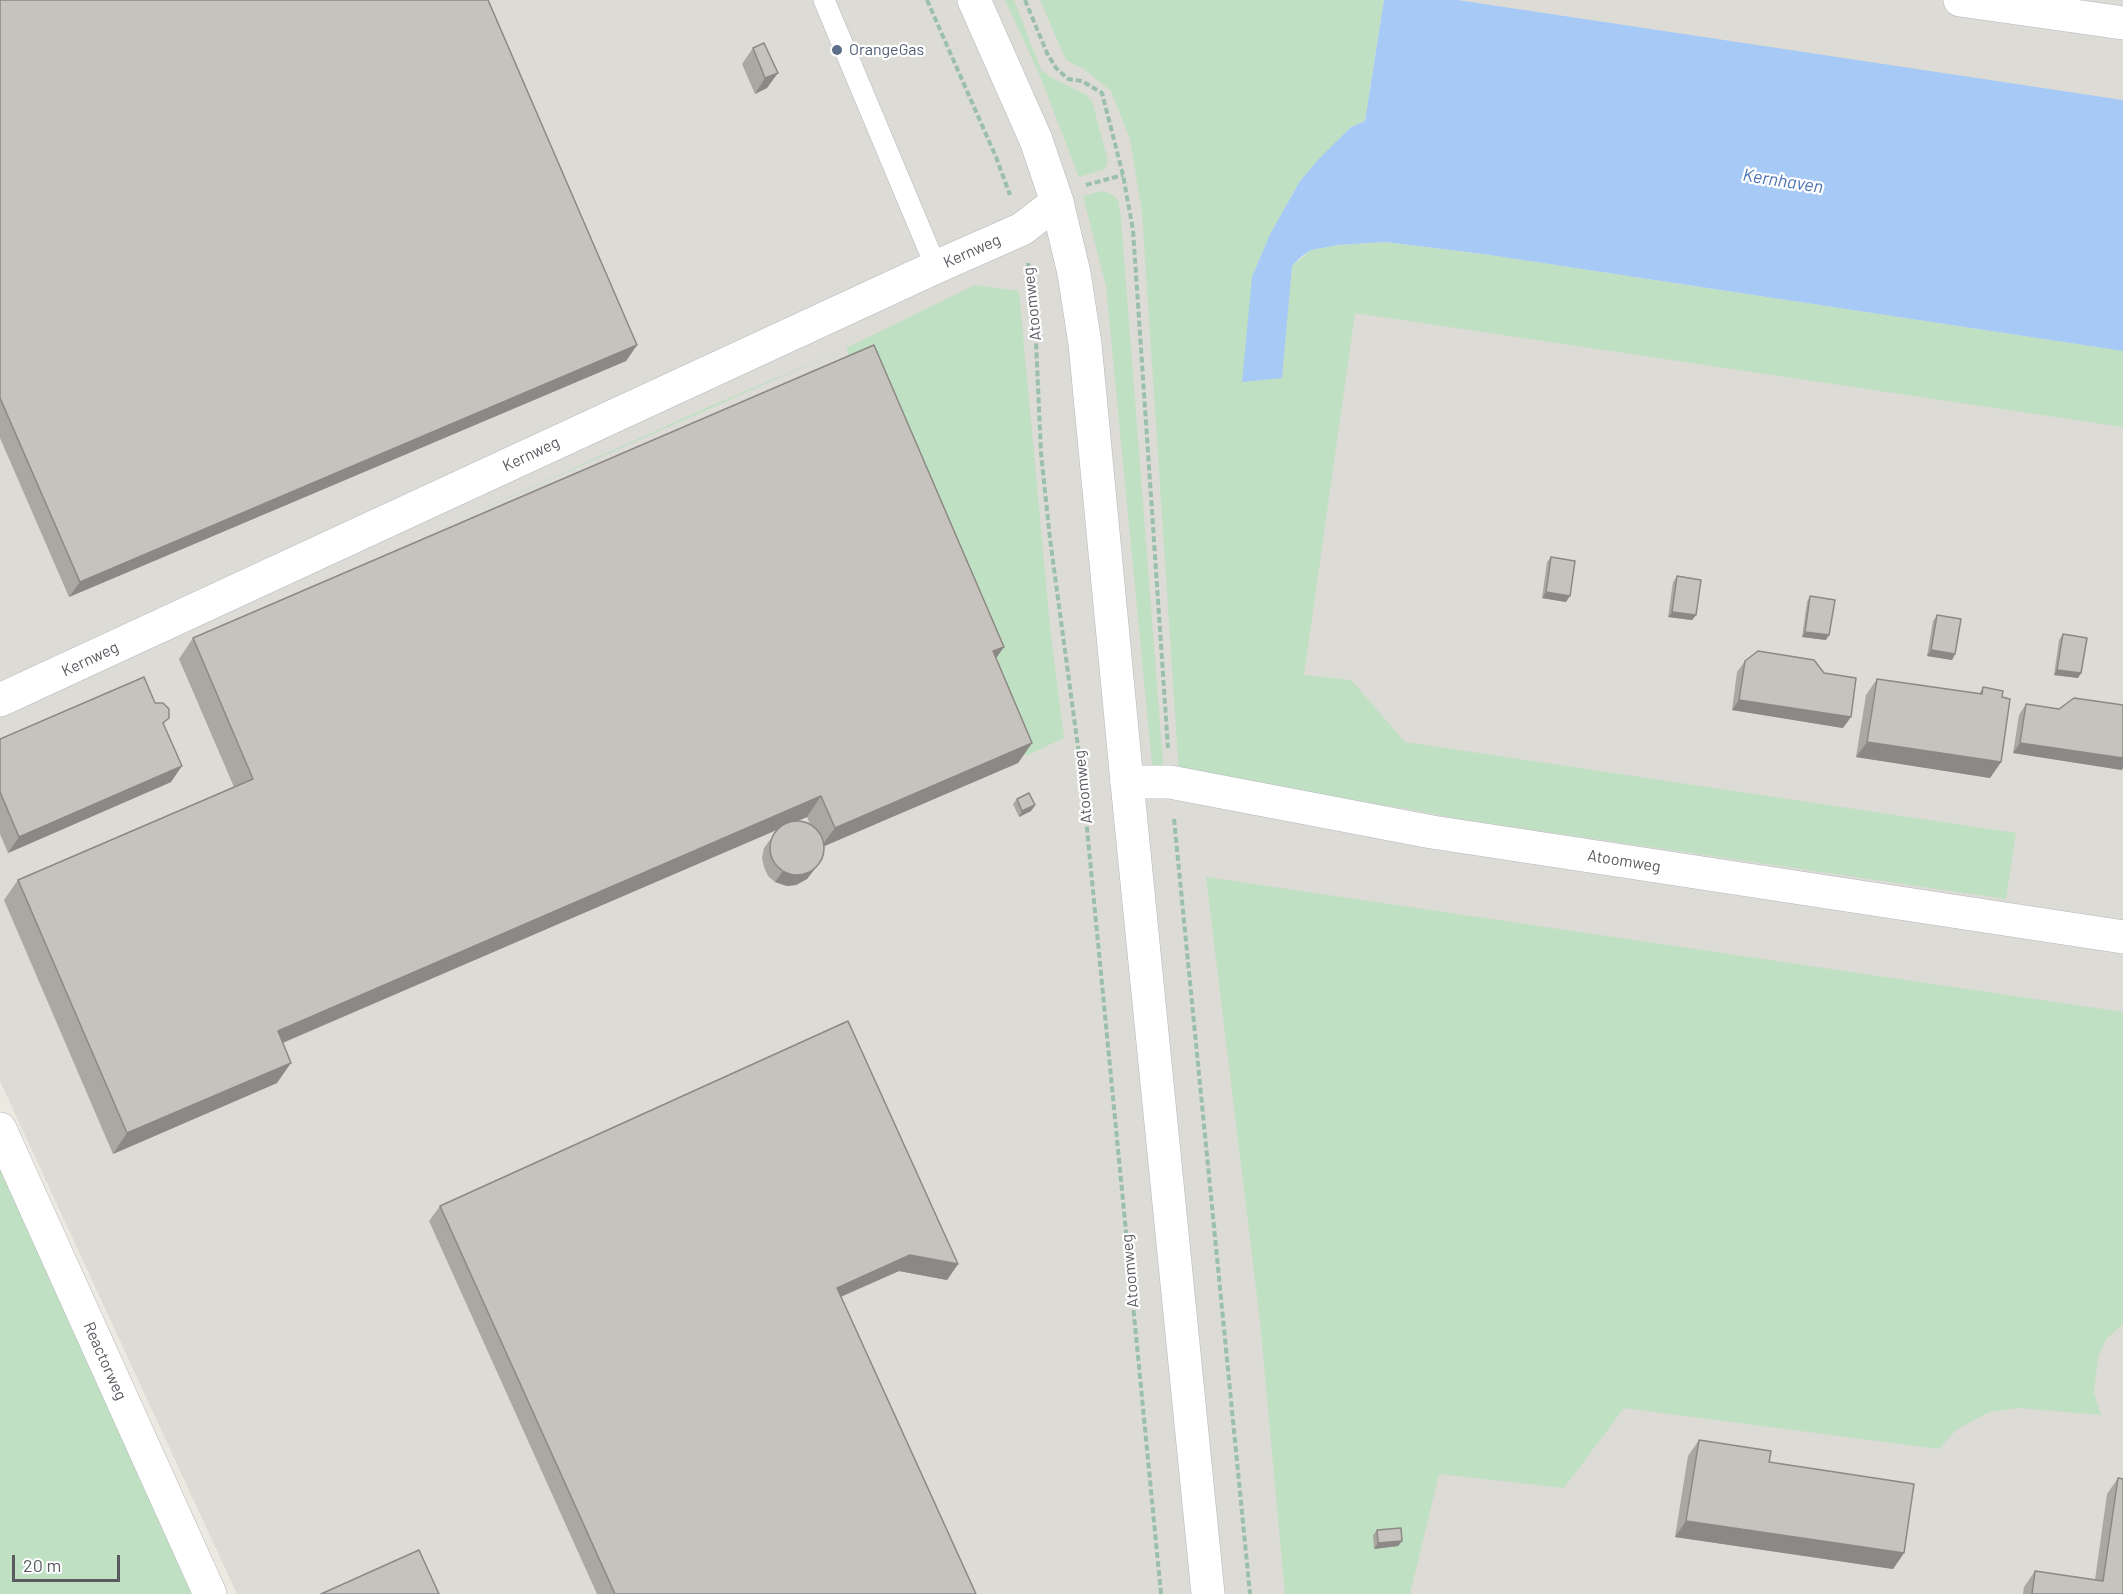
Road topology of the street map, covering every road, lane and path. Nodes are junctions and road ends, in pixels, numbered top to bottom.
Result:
1 (824, 0) edge
2 (927, 0) edge
3 (974, 0) edge
4 (1960, 0) edge
5 (2123, 23) edge
6 (1057, 202) junction
7 (1022, 229) junction
8 (936, 267) junction
9 (0, 700) edge
10 (1127, 782) junction
11 (2123, 937) edge
12 (0, 1129) edge
13 (210, 1594) edge
14 (1161, 1594) edge
15 (1208, 1594) edge

1 - 8 lane
2 - 7 path, Atoomweg
3 - 6 street
4 - 5 street
6 - 7 street, Kernweg
6 - 10 street
7 - 8 street, Kernweg
7 - 14 path, Atoomweg
8 - 9 street, Kernweg
10 - 11 street, Atoomweg
10 - 15 street
12 - 13 street, Reactorweg

